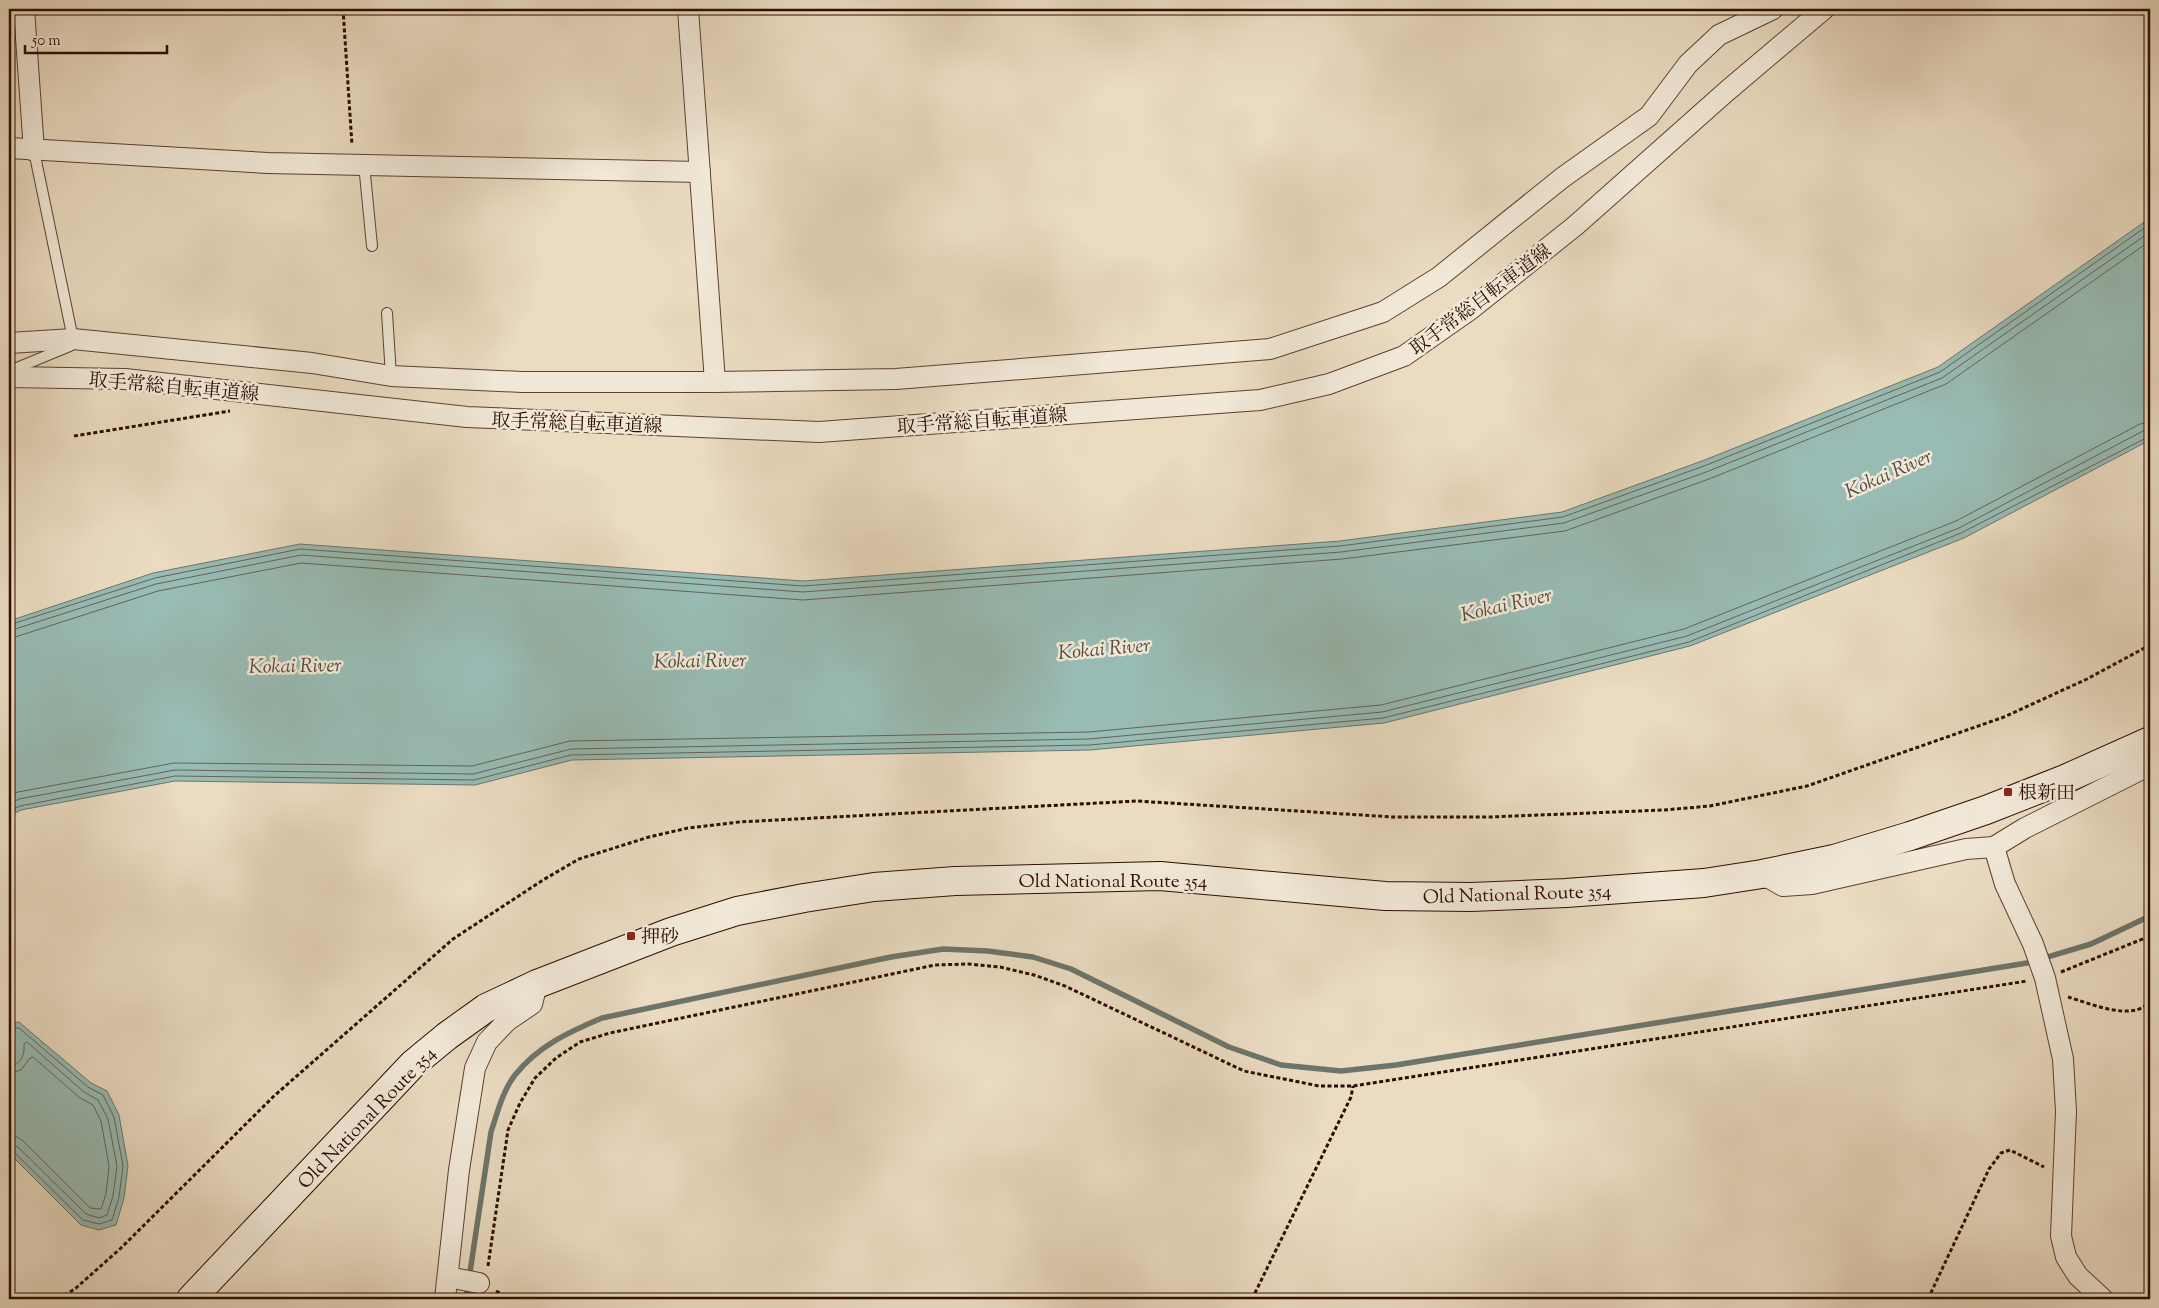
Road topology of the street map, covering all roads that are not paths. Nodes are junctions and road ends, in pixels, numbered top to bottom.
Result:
1 (24, 9) edge
2 (688, 9) edge
3 (1773, 9) edge
4 (1824, 9) edge
5 (9, 148) edge
6 (34, 151) junction
7 (359, 165) junction
8 (700, 172) junction
9 (372, 246) dead end
10 (387, 313) dead end
11 (73, 339) junction
12 (9, 343) edge
13 (9, 376) edge
14 (391, 376) junction
15 (715, 382) junction
16 (2150, 741) edge
17 (2150, 765) edge
18 (1994, 847) junction
19 (1762, 874) junction
20 (537, 984) junction
21 (191, 1299) edge
22 (445, 1299) edge
23 (2103, 1299) edge

1 - 6 street
2 - 8 street
3 - 15 street
4 - 13 street, 取手常総自転車道線
5 - 6 street
6 - 7 street
6 - 11 lane
7 - 8 street
7 - 9 lane
8 - 15 street
10 - 14 lane
11 - 12 street
11 - 13 lane
11 - 14 street
14 - 15 street
16 - 19 street, Old National Route 354
17 - 18 street
18 - 19 street
18 - 23 street
19 - 20 street, Old National Route 354
20 - 21 street, Old National Route 354
20 - 22 street

